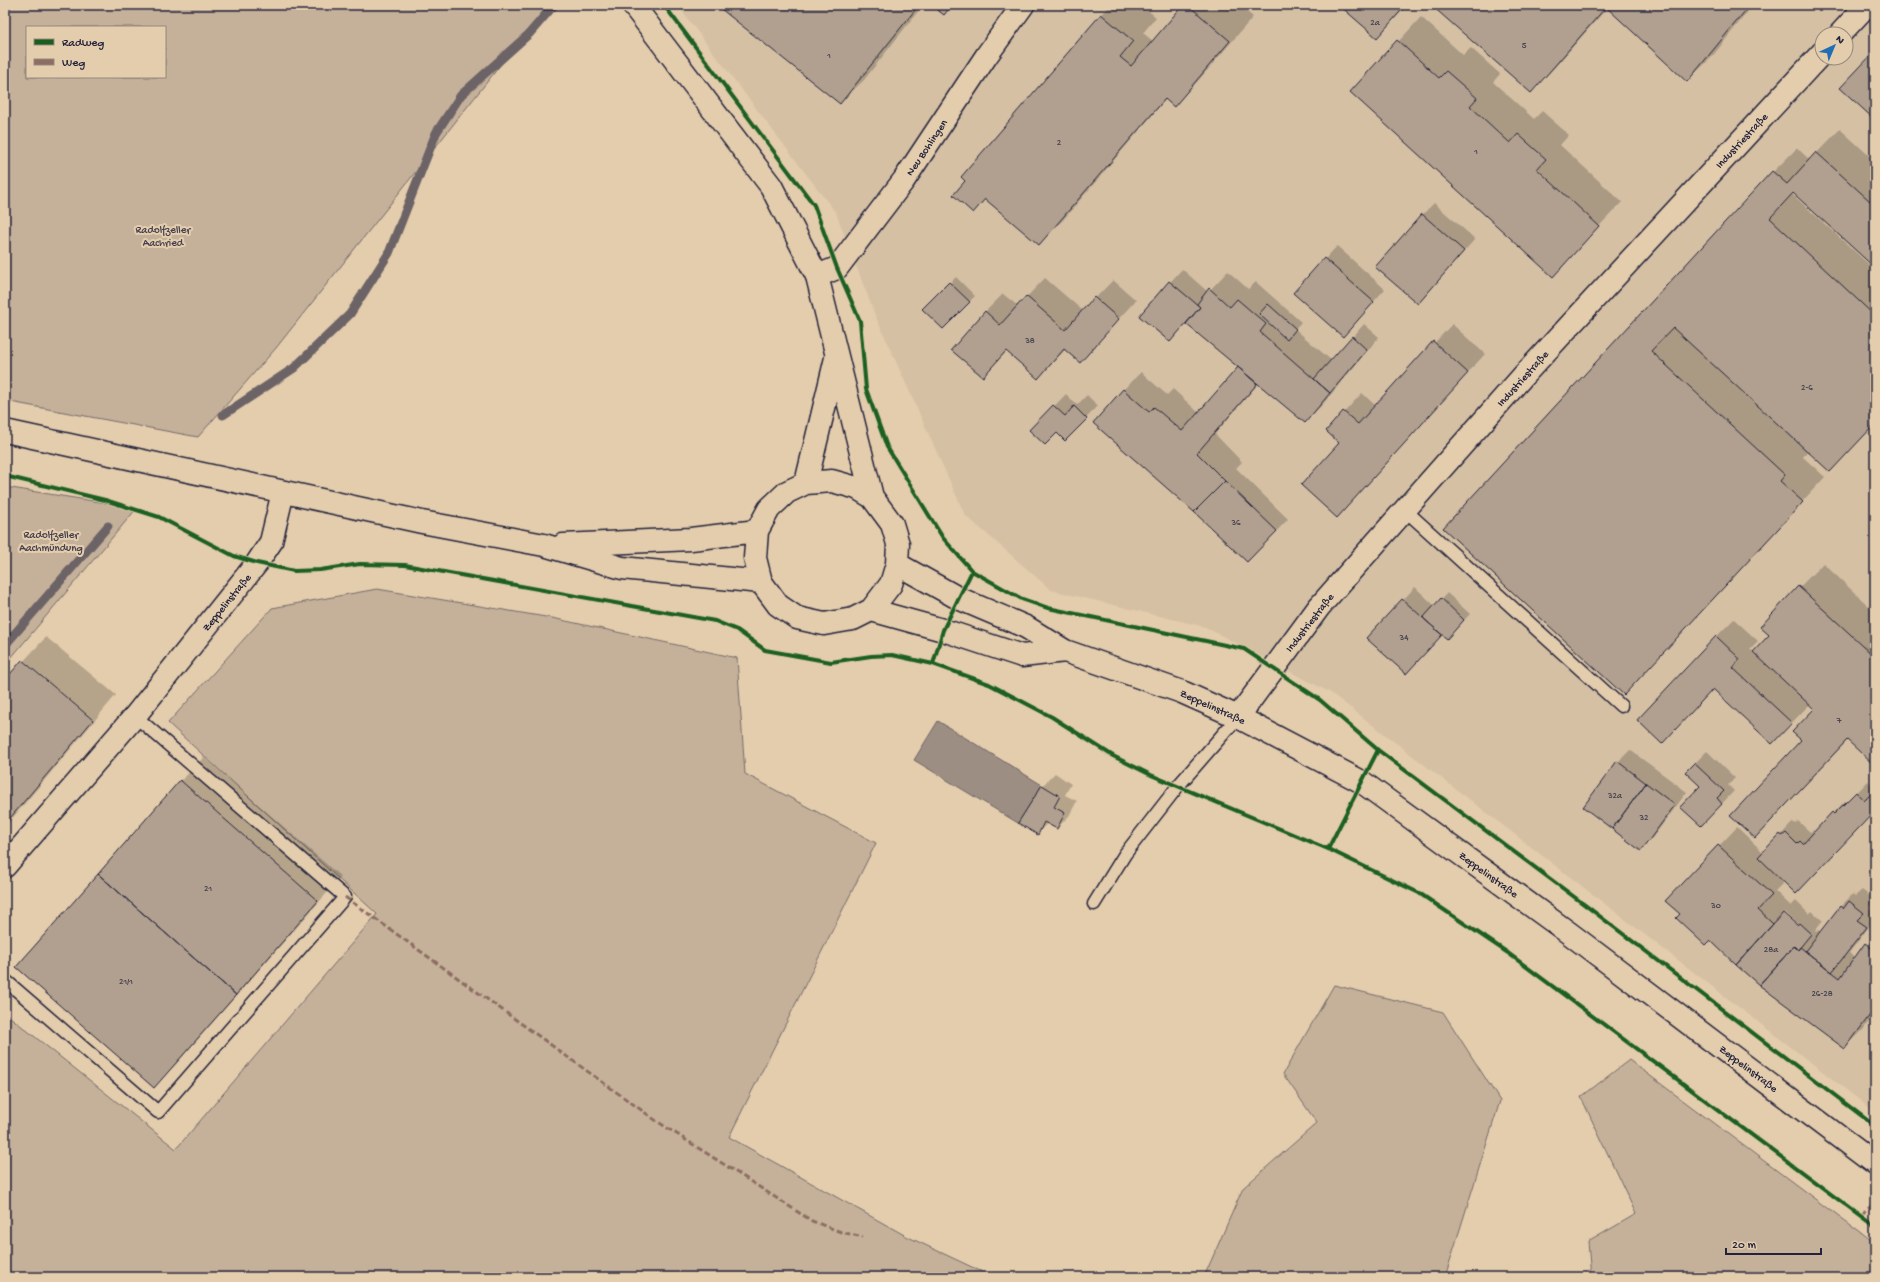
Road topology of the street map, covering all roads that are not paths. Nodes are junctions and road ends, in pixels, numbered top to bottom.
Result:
1 (633, 5) edge
2 (1023, 5) edge
3 (1867, 5) edge
4 (1847, 26) edge
5 (1814, 62) edge
6 (817, 276) junction
7 (837, 353) junction
8 (5, 432) edge
9 (806, 483) junction
10 (283, 492) junction
11 (872, 497) junction
12 (1405, 510) junction
13 (758, 531) junction
14 (544, 545) junction
15 (897, 564) junction
16 (761, 582) junction
17 (871, 610) junction
18 (1065, 651) junction
19 (1620, 706) dead end
20 (135, 716) junction
21 (1238, 716) junction
22 (5, 866) edge
23 (1094, 904) dead end
24 (5, 980) edge
25 (1875, 1164) edge

1 - 6 main road
2 - 6 main road, Neu Bohlingen
3 - 4 main road
5 - 12 main road, Industriestraße
6 - 7 main road
7 - 9 main road
7 - 11 main road
8 - 10 main road
9 - 11 main road
9 - 13 main road
10 - 14 main road
10 - 20 main road, Zeppelinstraße
11 - 15 main road
12 - 19 lane
12 - 21 main road, Industriestraße
13 - 14 main road
13 - 16 main road
14 - 16 main road
15 - 17 main road
15 - 18 main road, Zeppelinstraße
16 - 17 main road
17 - 18 main road, Zeppelinstraße
18 - 21 main road, Zeppelinstraße
20 - 22 main road, Zeppelinstraße
20 - 24 lane
21 - 23 lane
21 - 25 main road, Zeppelinstraße

